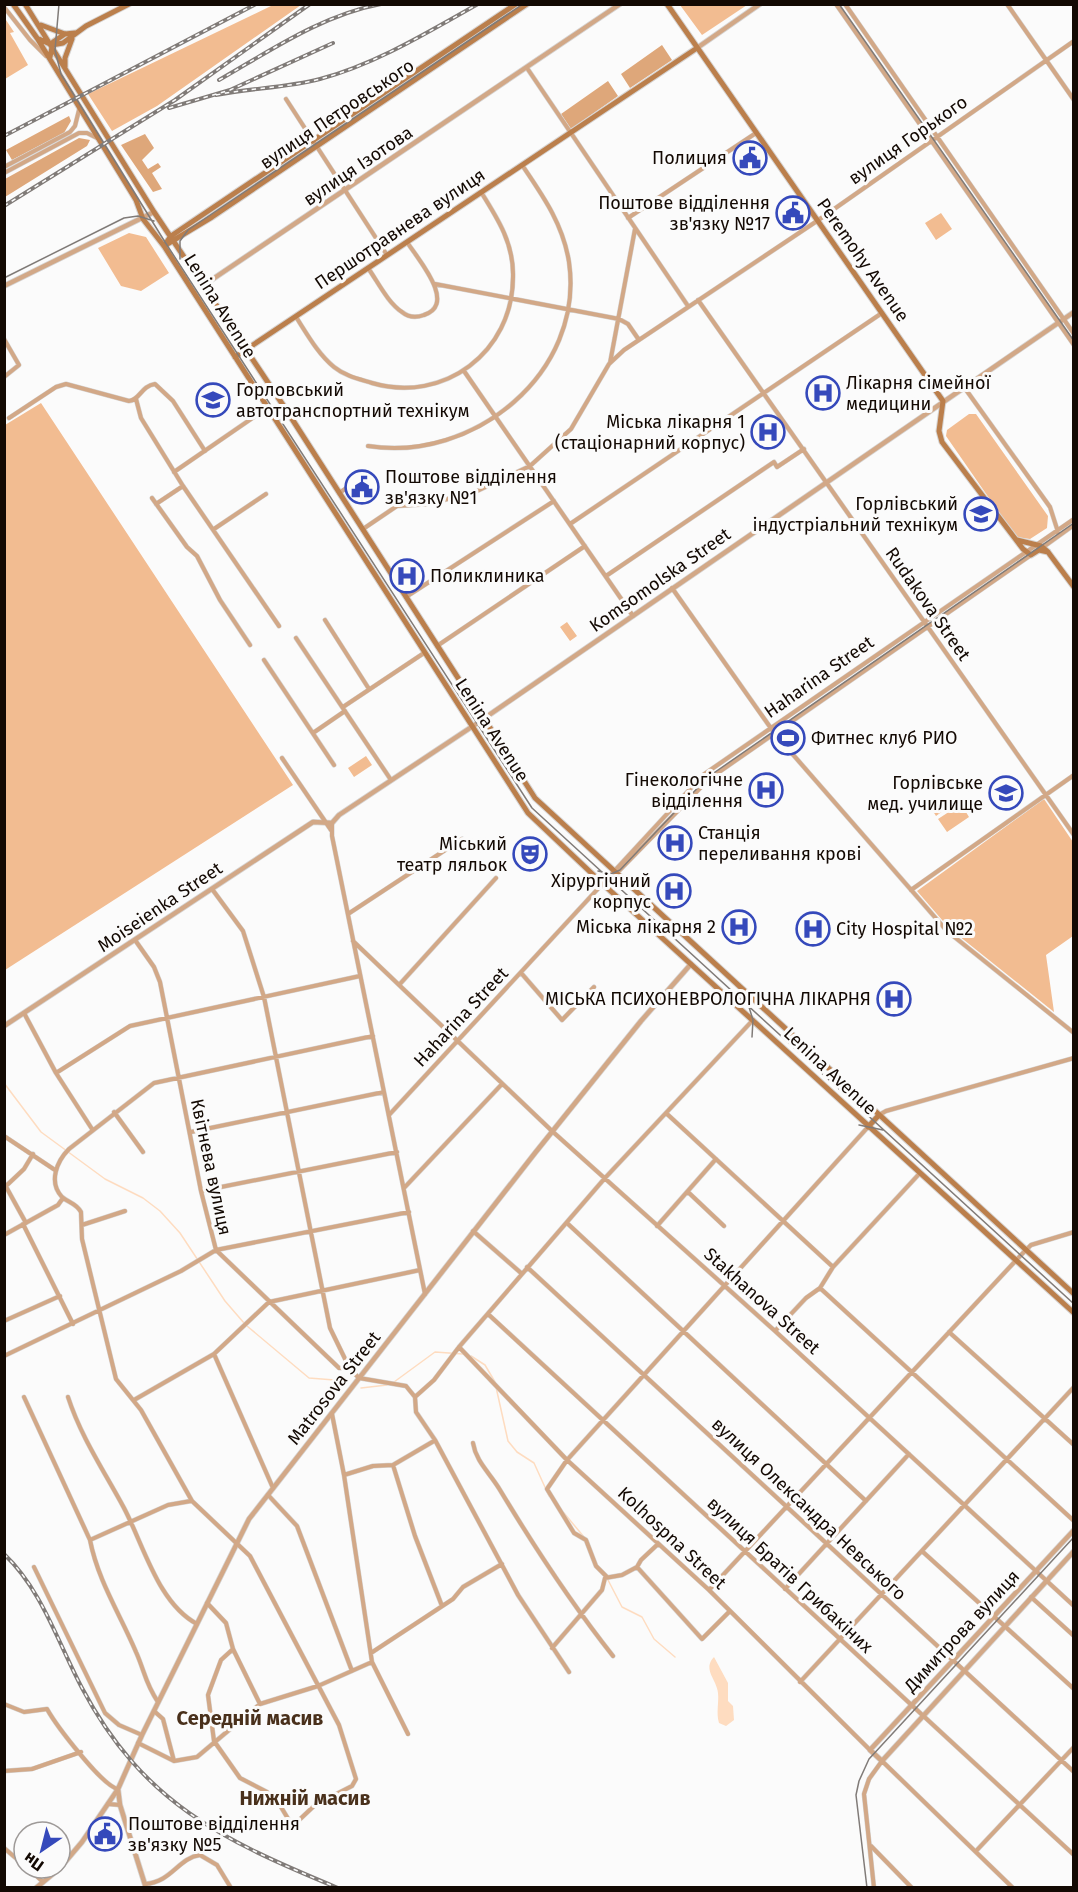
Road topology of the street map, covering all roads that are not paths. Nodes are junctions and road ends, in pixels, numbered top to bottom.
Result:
1 (129, 4) edge
2 (516, 4) edge
3 (527, 4) edge
4 (620, 4) edge
5 (667, 4) edge
6 (760, 4) edge
7 (836, 4) edge
8 (844, 4) edge
9 (1007, 4) edge
10 (4, 6) edge
11 (16, 6) edge
12 (27, 6) edge
13 (119, 7) edge
14 (18, 24) junction
15 (39, 24) junction
16 (76, 33) junction
17 (64, 34) junction
18 (38, 38) junction
19 (1074, 40) edge
20 (52, 45) junction
21 (697, 48) junction
22 (50, 59) junction
23 (1046, 60) junction
24 (527, 68) junction
25 (66, 74) junction
26 (286, 99) dead end
27 (1074, 100) edge
28 (79, 110) junction
29 (570, 133) junction
30 (756, 133) junction
31 (936, 137) junction
32 (97, 138) junction
33 (930, 140) junction
34 (314, 144) junction
35 (522, 165) junction
36 (4, 167) edge
37 (4, 173) edge
38 (345, 191) junction
39 (481, 192) junction
40 (154, 212) junction
41 (141, 216) junction
42 (628, 218) junction
43 (817, 221) junction
44 (134, 224) junction
45 (635, 229) junction
46 (153, 231) junction
47 (172, 239) junction
48 (407, 242) junction
49 (164, 246) junction
50 (387, 255) junction
51 (368, 268) junction
52 (435, 284) junction
53 (4, 285) edge
54 (204, 285) junction
55 (511, 298) junction
56 (698, 300) junction
57 (688, 306) junction
58 (567, 309) junction
59 (1074, 312) edge
60 (882, 313) junction
61 (296, 317) junction
62 (1064, 319) junction
63 (620, 320) junction
64 (1058, 323) junction
65 (1074, 334) edge
66 (4, 339) edge
67 (639, 340) junction
68 (1074, 345) edge
69 (245, 349) junction
70 (235, 357) junction
71 (609, 364) junction
72 (464, 371) junction
73 (4, 377) edge
74 (964, 387) junction
75 (764, 393) junction
76 (136, 399) junction
77 (943, 401) junction
78 (267, 408) junction
79 (9, 418) dead end
80 (496, 418) junction
81 (368, 446) dead end
82 (804, 449) junction
83 (205, 451) junction
84 (530, 466) junction
85 (174, 472) junction
86 (362, 478) dead end
87 (827, 482) junction
88 (183, 486) junction
89 (339, 493) junction
90 (266, 494) dead end
91 (152, 498) dead end
92 (554, 501) junction
93 (156, 504) junction
94 (1074, 519) edge
95 (570, 524) junction
96 (1074, 525) edge
97 (214, 529) junction
98 (363, 529) junction
99 (1058, 530) junction
100 (1059, 535) junction
101 (1013, 537) junction
102 (585, 546) junction
103 (1042, 548) junction
104 (1029, 553) junction
105 (606, 576) junction
106 (1074, 587) edge
107 (672, 588) junction
108 (406, 597) junction
109 (633, 616) junction
110 (325, 620) dead end
111 (923, 623) junction
112 (279, 626) dead end
113 (927, 629) junction
114 (296, 638) dead end
115 (250, 645) dead end
116 (436, 646) junction
117 (424, 653) junction
118 (264, 660) dead end
119 (369, 689) junction
120 (344, 709) junction
121 (483, 719) junction
122 (472, 727) junction
123 (771, 729) junction
124 (313, 733) junction
125 (775, 734) junction
126 (282, 758) dead end
127 (334, 765) dead end
128 (1074, 774) edge
129 (391, 780) junction
130 (1045, 794) junction
131 (325, 821) junction
132 (332, 823) junction
133 (331, 831) junction
134 (1074, 835) edge
135 (462, 839) dead end
136 (613, 872) junction
137 (496, 878) dead end
138 (604, 885) junction
139 (212, 889) junction
140 (911, 890) junction
141 (348, 914) junction
142 (135, 940) junction
143 (353, 941) junction
144 (367, 955) junction
145 (357, 958) junction
146 (691, 964) junction
147 (522, 974) junction
148 (360, 976) junction
149 (399, 985) junction
150 (594, 987) dead end
151 (264, 998) junction
152 (24, 1013) junction
153 (168, 1017) junction
154 (753, 1020) junction
155 (4, 1026) edge
156 (1074, 1033) edge
157 (373, 1036) junction
158 (458, 1043) junction
159 (274, 1057) junction
160 (1074, 1058) edge
161 (56, 1073) junction
162 (178, 1077) junction
163 (502, 1084) junction
164 (384, 1092) junction
165 (114, 1112) junction
166 (286, 1112) junction
167 (666, 1113) junction
168 (389, 1115) junction
169 (879, 1115) junction
170 (868, 1126) junction
171 (92, 1129) junction
172 (552, 1131) junction
173 (191, 1132) junction
174 (4, 1136) edge
175 (143, 1152) dead end
176 (397, 1152) junction
177 (33, 1154) junction
178 (716, 1159) junction
179 (55, 1170) junction
180 (299, 1172) junction
181 (920, 1173) junction
182 (605, 1178) junction
183 (5, 1186) edge
184 (404, 1188) junction
185 (201, 1191) junction
186 (688, 1192) junction
187 (63, 1198) junction
188 (125, 1211) dead end
189 (409, 1212) junction
190 (783, 1221) junction
191 (567, 1222) junction
192 (25, 1224) junction
193 (82, 1225) junction
194 (657, 1226) junction
195 (724, 1226) dead end
196 (310, 1232) junction
197 (473, 1232) junction
198 (1074, 1232) edge
199 (4, 1235) edge
200 (216, 1250) junction
201 (1026, 1250) junction
202 (1016, 1261) junction
203 (526, 1267) junction
204 (833, 1267) junction
205 (420, 1270) junction
206 (521, 1273) junction
207 (726, 1287) junction
208 (820, 1288) junction
209 (322, 1289) junction
210 (425, 1294) junction
211 (1074, 1294) edge
212 (60, 1296) junction
213 (269, 1302) junction
214 (99, 1311) junction
215 (1074, 1313) edge
216 (488, 1314) junction
217 (4, 1321) edge
218 (73, 1324) junction
219 (775, 1331) junction
220 (684, 1332) junction
221 (949, 1332) junction
222 (459, 1347) junction
223 (214, 1354) junction
224 (4, 1356) edge
225 (349, 1368) junction
226 (911, 1373) junction
227 (644, 1376) junction
228 (359, 1378) junction
229 (1074, 1387) edge
230 (24, 1397) dead end
231 (68, 1397) dead end
232 (415, 1397) junction
233 (134, 1400) junction
234 (331, 1413) junction
235 (869, 1417) junction
236 (1044, 1418) junction
237 (604, 1419) junction
238 (435, 1440) junction
239 (473, 1443) dead end
240 (1074, 1445) edge
241 (909, 1454) junction
242 (567, 1460) junction
243 (1007, 1460) junction
244 (826, 1464) junction
245 (393, 1465) junction
246 (344, 1475) junction
247 (273, 1488) junction
248 (268, 1495) junction
249 (866, 1501) junction
250 (192, 1502) junction
251 (964, 1505) junction
252 (786, 1507) junction
253 (130, 1520) junction
254 (1074, 1521) edge
255 (1074, 1530) edge
256 (90, 1540) junction
257 (236, 1542) junction
258 (658, 1544) junction
259 (827, 1544) junction
260 (1074, 1551) edge
261 (745, 1552) junction
262 (922, 1552) junction
263 (502, 1564) junction
264 (34, 1567) dead end
265 (637, 1567) junction
266 (1036, 1572) junction
267 (607, 1577) junction
268 (1046, 1581) junction
269 (785, 1589) junction
270 (710, 1590) junction
271 (883, 1595) junction
272 (1031, 1597) junction
273 (207, 1603) junction
274 (442, 1606) junction
275 (1074, 1606) edge
276 (730, 1611) junction
277 (581, 1616) junction
278 (993, 1617) junction
279 (197, 1624) junction
280 (1004, 1626) junction
281 (1074, 1636) edge
282 (840, 1641) junction
283 (552, 1648) junction
284 (233, 1649) junction
285 (371, 1653) junction
286 (614, 1656) dead end
287 (372, 1662) junction
288 (953, 1662) junction
289 (352, 1671) junction
290 (963, 1671) junction
291 (570, 1672) dead end
292 (800, 1682) junction
293 (318, 1686) junction
294 (1073, 1688) edge
295 (158, 1702) junction
296 (4, 1704) edge
297 (260, 1704) junction
298 (911, 1706) junction
299 (154, 1711) junction
300 (922, 1716) junction
301 (408, 1734) dead end
302 (142, 1735) junction
303 (214, 1741) junction
304 (138, 1743) junction
305 (1074, 1747) edge
306 (870, 1750) junction
307 (81, 1752) junction
308 (1061, 1760) junction
309 (174, 1761) junction
310 (882, 1761) junction
311 (4, 1771) edge
312 (1074, 1772) edge
313 (118, 1789) junction
314 (108, 1804) junction
315 (120, 1805) junction
316 (1020, 1805) junction
317 (870, 1846) junction
318 (977, 1850) junction
319 (72, 1854) edge
320 (1074, 1856) edge
321 (45, 1880) edge
322 (43, 1882) joint
323 (146, 1886) edge
324 (36, 1887) edge
325 (231, 1887) edge
326 (874, 1887) edge
327 (912, 1887) edge
328 (1013, 1887) edge

1 - 13 main road
2 - 34 main road, вулиця Петровського
3 - 34 main road, вулиця Петровського
4 - 24 street, вулиця Ізотова
5 - 21 main road, Peremohy Avenue
6 - 21 street
7 - 33 street
8 - 31 street
9 - 23 street
10 - 14 street
11 - 14 street
11 - 18 main road, Lenina Avenue
12 - 15 main road, Lenina Avenue
13 - 16 main road
14 - 22 street
15 - 17 main road
15 - 20 main road, Lenina Avenue
16 - 17 main road
16 - 20 main road
16 - 25 main road
17 - 20 main road
18 - 20 main road
18 - 22 main road, Lenina Avenue
19 - 23 street, вулиця Горького
20 - 22 main road
20 - 25 main road, Lenina Avenue
21 - 29 main road, Першотравнева вулиця
21 - 30 main road, Peremohy Avenue
22 - 28 main road, Lenina Avenue
23 - 27 street
23 - 31 street, вулиця Горького
24 - 29 street
24 - 38 street, вулиця Ізотова
25 - 40 main road, Lenina Avenue
26 - 34 street
28 - 32 main road, Lenina Avenue
28 - 36 street
29 - 35 main road, Першотравнева вулиця
29 - 42 street
30 - 42 street
30 - 43 main road, Peremohy Avenue
31 - 33 street, вулиця Горького
31 - 62 street
32 - 37 street
32 - 41 main road, Lenina Avenue
33 - 43 street, вулиця Горького
33 - 64 street
34 - 38 street
34 - 47 main road, вулиця Петровського
35 - 39 main road, Першотравнева вулиця
35 - 58 street
38 - 50 street
38 - 54 street, вулиця Ізотова
39 - 48 main road, Першотравнева вулиця
39 - 55 street
40 - 41 street
40 - 47 main road, Lenina Avenue
41 - 44 street
41 - 46 main road, Lenina Avenue
42 - 45 street
43 - 56 street, вулиця Горького
43 - 60 main road, Peremohy Avenue
44 - 46 street
44 - 53 street
45 - 57 street
45 - 63 street
46 - 49 main road, Lenina Avenue
47 - 49 main road, вулиця Петровського
47 - 54 main road, Lenina Avenue
48 - 50 main road, Першотравнева вулиця
48 - 52 street
49 - 70 main road, Lenina Avenue
50 - 51 main road, Першотравнева вулиця
51 - 52 street
51 - 61 main road, Першотравнева вулиця
52 - 55 street
54 - 69 main road, Lenina Avenue
55 - 58 street
55 - 72 street
56 - 57 street, вулиця Горького
56 - 75 street, Rudakova Street
57 - 67 street, вулиця Горького
58 - 63 street
58 - 80 street
59 - 62 street, Komsomolska Street
60 - 75 street
60 - 77 main road, Peremohy Avenue
61 - 69 main road, Першотравнева вулиця
61 - 72 street
62 - 64 street, Komsomolska Street
62 - 65 street
63 - 67 street
63 - 71 street
64 - 68 street
64 - 74 street, Komsomolska Street
66 - 73 street
67 - 71 street, вулиця Горького
69 - 70 main road, Першотравнева вулиця
69 - 89 main road, Lenina Avenue
70 - 78 main road, Lenina Avenue
71 - 84 street
72 - 80 street
74 - 77 street, Komsomolska Street
74 - 99 street
75 - 82 street, Rudakova Street
75 - 95 street
76 - 79 street
76 - 83 street
76 - 85 street
77 - 87 street, Komsomolska Street
77 - 101 main road
78 - 83 street
78 - 117 main road, Lenina Avenue
80 - 81 street
80 - 84 street
82 - 87 street, Rudakova Street
82 - 105 street
83 - 85 street
84 - 92 street
84 - 98 street
85 - 88 street
86 - 89 street
87 - 107 street, Komsomolska Street
87 - 111 street, Rudakova Street
88 - 93 street
88 - 97 street
89 - 98 main road, Lenina Avenue
90 - 97 street
91 - 93 street
92 - 95 street
92 - 108 street
93 - 115 street
94 - 99 street, Haharina Street
95 - 102 street
96 - 100 street, Haharina Street
97 - 112 street
98 - 108 main road, Lenina Avenue
99 - 100 street
99 - 103 street, Haharina Street
100 - 103 street, Haharina Street
101 - 103 main road
101 - 104 main road
102 - 105 street
102 - 116 street
103 - 104 main road, Haharina Street
103 - 106 main road
104 - 111 street, Haharina Street
104 - 113 street, Haharina Street
105 - 109 street
107 - 109 street, Komsomolska Street
107 - 123 street
108 - 116 main road, Lenina Avenue
109 - 121 street, Komsomolska Street
110 - 119 street
111 - 113 street, Rudakova Street
111 - 123 street, Haharina Street
113 - 125 street, Haharina Street
113 - 130 street, Rudakova Street
114 - 120 street
116 - 121 main road, Lenina Avenue
117 - 119 street
117 - 122 main road, Lenina Avenue
118 - 124 street
119 - 120 street
120 - 124 street
120 - 129 street
121 - 122 street, Komsomolska Street
121 - 136 main road, Lenina Avenue
122 - 129 street, Komsomolska Street
122 - 138 main road, Lenina Avenue
123 - 125 street
123 - 136 street, Haharina Street
124 - 127 street
125 - 136 street, Haharina Street
125 - 140 street
126 - 131 street
128 - 130 street
129 - 132 street, Komsomolska Street
130 - 134 street, Rudakova Street
130 - 140 street
131 - 132 street
131 - 133 street
131 - 139 street, Moiseienka Street
132 - 133 street
133 - 141 street
135 - 141 street
136 - 138 street, Haharina Street
136 - 169 main road, Lenina Avenue
137 - 149 street
138 - 146 main road, Lenina Avenue
138 - 147 street, Haharina Street
139 - 142 street, Moiseienka Street
139 - 151 street
140 - 156 street
141 - 143 street
142 - 152 street, Moiseienka Street
142 - 153 street, Квітнева вулиця
143 - 144 street, Stakhanova Street
143 - 145 street
144 - 145 street
144 - 149 street, Stakhanova Street
145 - 148 street
146 - 154 main road, Lenina Avenue
146 - 172 street, Matrosova Street
147 - 150 street
147 - 158 street, Haharina Street
148 - 151 street
148 - 157 street
149 - 158 street, Stakhanova Street
151 - 153 street
151 - 159 street
152 - 155 street, Moiseienka Street
152 - 161 street
153 - 161 street
153 - 162 street, Квітнева вулиця
154 - 167 street
154 - 170 main road, Lenina Avenue
157 - 159 street
157 - 164 street
158 - 163 street, Stakhanova Street
158 - 168 street, Haharina Street
159 - 162 street
159 - 166 street
160 - 169 street
161 - 171 street
162 - 165 street
162 - 173 street, Квітнева вулиця
163 - 172 street, Stakhanova Street
163 - 184 street
164 - 166 street
164 - 168 street
165 - 171 street
165 - 175 street
166 - 173 street
166 - 180 street
167 - 178 street
167 - 182 street
168 - 176 street
169 - 170 main road
169 - 201 main road, Lenina Avenue
170 - 181 main road, Lenina Avenue
170 - 190 street
171 - 179 street
172 - 182 street, Stakhanova Street
172 - 197 street, Matrosova Street
173 - 185 street, Квітнева вулиця
174 - 177 street
176 - 180 street
176 - 184 street
177 - 179 street
177 - 183 street
178 - 186 street
178 - 190 street
179 - 187 street
180 - 185 street
180 - 196 street
181 - 202 main road, Lenina Avenue
181 - 204 street
182 - 191 street
182 - 194 street, Stakhanova Street
183 - 192 street
184 - 189 street
185 - 200 street, Квітнева вулиця
186 - 194 street
186 - 195 street
187 - 192 street
187 - 193 street
188 - 193 street
189 - 196 street
189 - 205 street
190 - 204 street
190 - 207 street
191 - 203 street
191 - 220 street
192 - 199 street
192 - 212 street
193 - 214 street
194 - 207 street, Stakhanova Street
196 - 200 street
196 - 209 street
197 - 206 street
197 - 210 street, Matrosova Street
198 - 201 street
200 - 213 street, Квітнева вулиця
200 - 214 street
201 - 202 street
201 - 211 main road, Lenina Avenue
202 - 215 main road, Lenina Avenue
202 - 221 street
203 - 206 street
203 - 227 street, вулиця Олександра Невського
204 - 208 street
205 - 209 street
205 - 210 street
206 - 216 street
207 - 219 street, Stakhanova Street
207 - 220 street
208 - 219 street
208 - 226 street
209 - 213 street
209 - 225 street
210 - 228 street, Matrosova Street
212 - 217 street
212 - 218 street
213 - 223 street
213 - 225 street, Квітнева вулиця
214 - 218 street
214 - 233 street
216 - 222 street
216 - 237 street, вулиця Братів Грибакіних
218 - 224 street
219 - 235 street, Stakhanova Street
220 - 227 street
220 - 244 street
221 - 226 street
221 - 236 street
222 - 232 street
222 - 242 street, Kolhospna Street
223 - 233 street
223 - 247 street
225 - 228 street, Квітнева вулиця
226 - 235 street
226 - 243 street
227 - 237 street
227 - 252 street, вулиця Олександра Невського
228 - 232 street
228 - 234 street, Matrosova Street
229 - 236 street
230 - 256 street
231 - 253 street
232 - 238 street
233 - 250 street
234 - 246 street
234 - 247 street, Matrosova Street
235 - 241 street, Stakhanova Street
235 - 244 street
236 - 240 street
236 - 243 street
237 - 242 street
237 - 261 street, вулиця Братів Грибакіних
238 - 245 street
238 - 263 street
239 - 277 street
241 - 249 street
241 - 251 street, Stakhanova Street
242 - 258 street, Kolhospna Street
242 - 267 street
243 - 251 street
243 - 254 street
244 - 249 street
244 - 252 street
245 - 246 street
245 - 274 street
246 - 285 street
247 - 248 street, Matrosova Street
248 - 257 street, Matrosova Street
248 - 289 street
249 - 259 street
250 - 253 street
250 - 257 street
251 - 262 street
251 - 266 street, Stakhanova Street
252 - 259 street, вулиця Олександра Невського
252 - 261 street
253 - 256 street
253 - 279 street
255 - 266 street, Димитрова вулиця
256 - 295 street
257 - 273 street, Matrosova Street
257 - 293 street
258 - 265 street
258 - 270 street, Kolhospna Street
259 - 269 street
259 - 271 street, вулиця Олександра Невського
260 - 268 street, Димитрова вулиця
261 - 269 street, вулиця Братів Грибакіних
261 - 270 street
262 - 271 street
262 - 278 street
263 - 274 street
263 - 283 street
264 - 302 street
265 - 267 street
265 - 276 street
266 - 268 street, Stakhanova Street
266 - 278 street, Димитрова вулиця
267 - 277 street
268 - 272 street, Димитрова вулиця
268 - 275 street, Stakhanova Street
269 - 282 street, вулиця Братів Грибакіних
270 - 276 street, Kolhospna Street
271 - 282 street
271 - 288 street, вулиця Олександра Невського
272 - 280 street, Димитрова вулиця
272 - 281 street
273 - 279 street, Matrosova Street
273 - 284 street
274 - 285 street
276 - 292 street, Kolhospna Street
277 - 283 street
277 - 286 street
278 - 280 street
278 - 288 street, Димитрова вулиця
279 - 295 street, Matrosova Street
280 - 290 street, Димитрова вулиця
280 - 294 street
282 - 292 street
282 - 298 street, вулиця Братів Грибакіних
283 - 291 street
284 - 297 street
284 - 303 street
285 - 287 street
287 - 289 street
287 - 301 street
288 - 290 street, вулиця Олександра Невського
288 - 298 street, Димитрова вулиця
289 - 293 street
290 - 300 street, Димитрова вулиця
290 - 308 street, вулиця Олександра Невського
292 - 306 street, Kolhospna Street
293 - 297 street
293 - 303 street
295 - 299 street, Matrosova Street
296 - 307 street
297 - 303 street
298 - 300 street, вулиця Братів Грибакіних
298 - 306 street, Димитрова вулиця
299 - 302 street, Matrosova Street
299 - 309 street
300 - 310 street, Димитрова вулиця
300 - 316 street, вулиця Братів Грибакіних
302 - 304 street, Matrosova Street
303 - 309 street
304 - 309 street
304 - 313 street, Matrosova Street
305 - 308 street
306 - 310 street, Kolhospna Street
307 - 311 street
307 - 313 street
308 - 312 street, вулиця Олександра Невського
308 - 316 street
310 - 317 street
310 - 318 street
313 - 314 street, Matrosova Street
313 - 315 street
314 - 315 street
314 - 319 street, Matrosova Street
315 - 323 street
316 - 318 street
316 - 320 street, вулиця Братів Грибакіних
317 - 326 street
317 - 327 street
318 - 328 street
321 - 322 street, Matrosova Street
322 - 324 street, Matrosova Street
323 - 325 street

